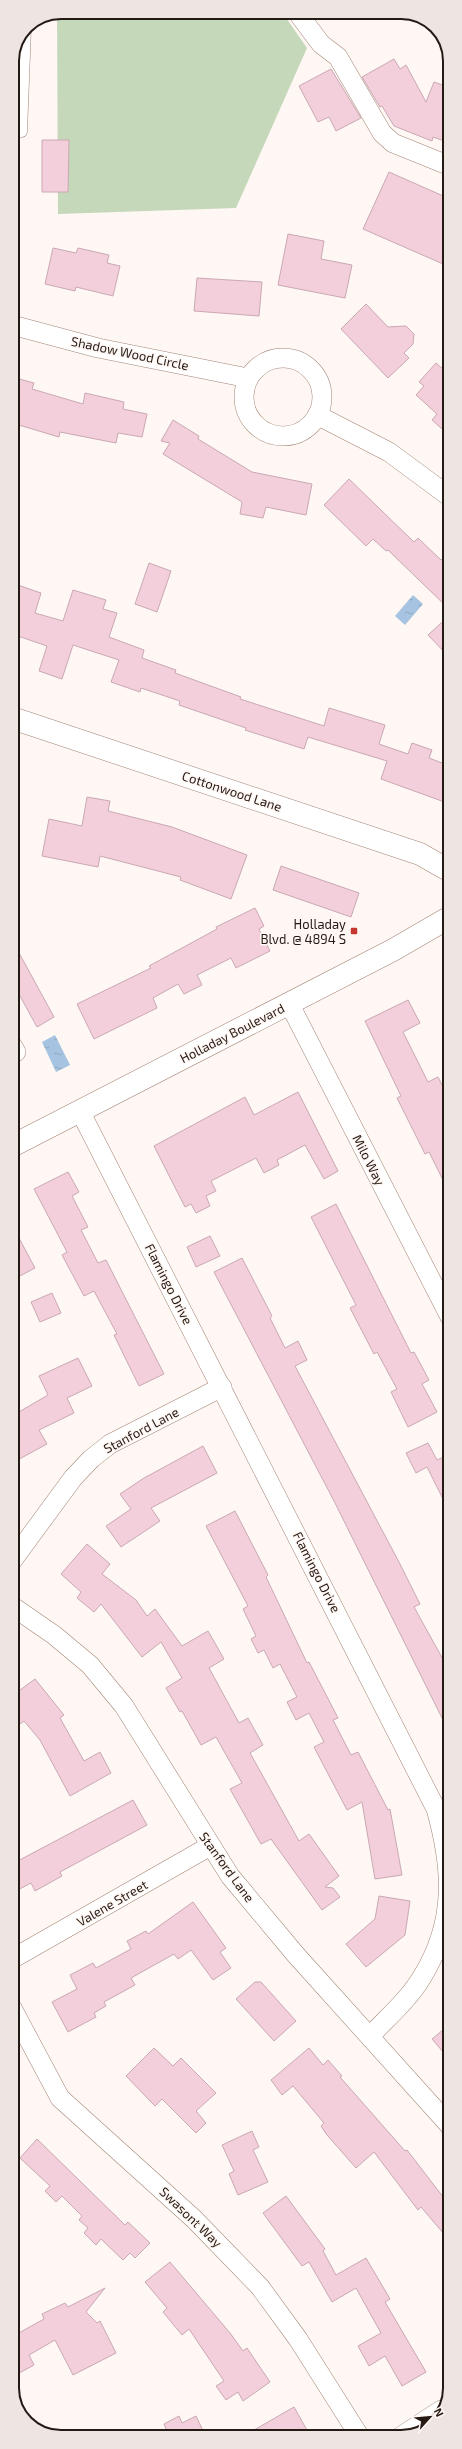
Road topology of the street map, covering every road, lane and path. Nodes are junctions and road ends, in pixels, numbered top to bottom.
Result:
1 (302, 19) edge
2 (26, 39) edge
3 (19, 132) edge
4 (443, 163) edge
5 (19, 327) edge
6 (248, 378) junction
7 (317, 415) junction
8 (443, 492) edge
9 (19, 720) edge
10 (443, 867) edge
11 (443, 921) edge
12 (289, 1003) junction
13 (80, 1111) junction
14 (19, 1142) edge
15 (443, 1303) edge
16 (222, 1387) junction
17 (19, 1551) edge
18 (19, 1611) edge
19 (443, 1835) edge
20 (210, 1846) junction
21 (443, 1924) edge
22 (19, 1956) edge
23 (19, 2022) edge
24 (370, 2036) junction
25 (443, 2118) edge
26 (432, 2416) edge
27 (412, 2428) edge
28 (356, 2430) edge

1 - 4 street
2 - 3 lane
5 - 6 street, Shadow Wood Circle
6 - 7 street
6 - 7 street
7 - 8 street
9 - 10 main road, Cottonwood Lane
11 - 12 main road, Holladay Boulevard
12 - 13 main road, Holladay Boulevard
12 - 15 street, Milo Way
13 - 14 main road, Holladay Boulevard
13 - 16 street, Flamingo Drive
16 - 17 street, Stanford Lane
16 - 19 street, Flamingo Drive
18 - 20 street, Stanford Lane
20 - 22 street, Valene Street
20 - 24 street, Stanford Lane
21 - 24 street, Flamingo Drive
23 - 28 street, Swasont Way
24 - 25 street, Stanford Lane
26 - 27 street

